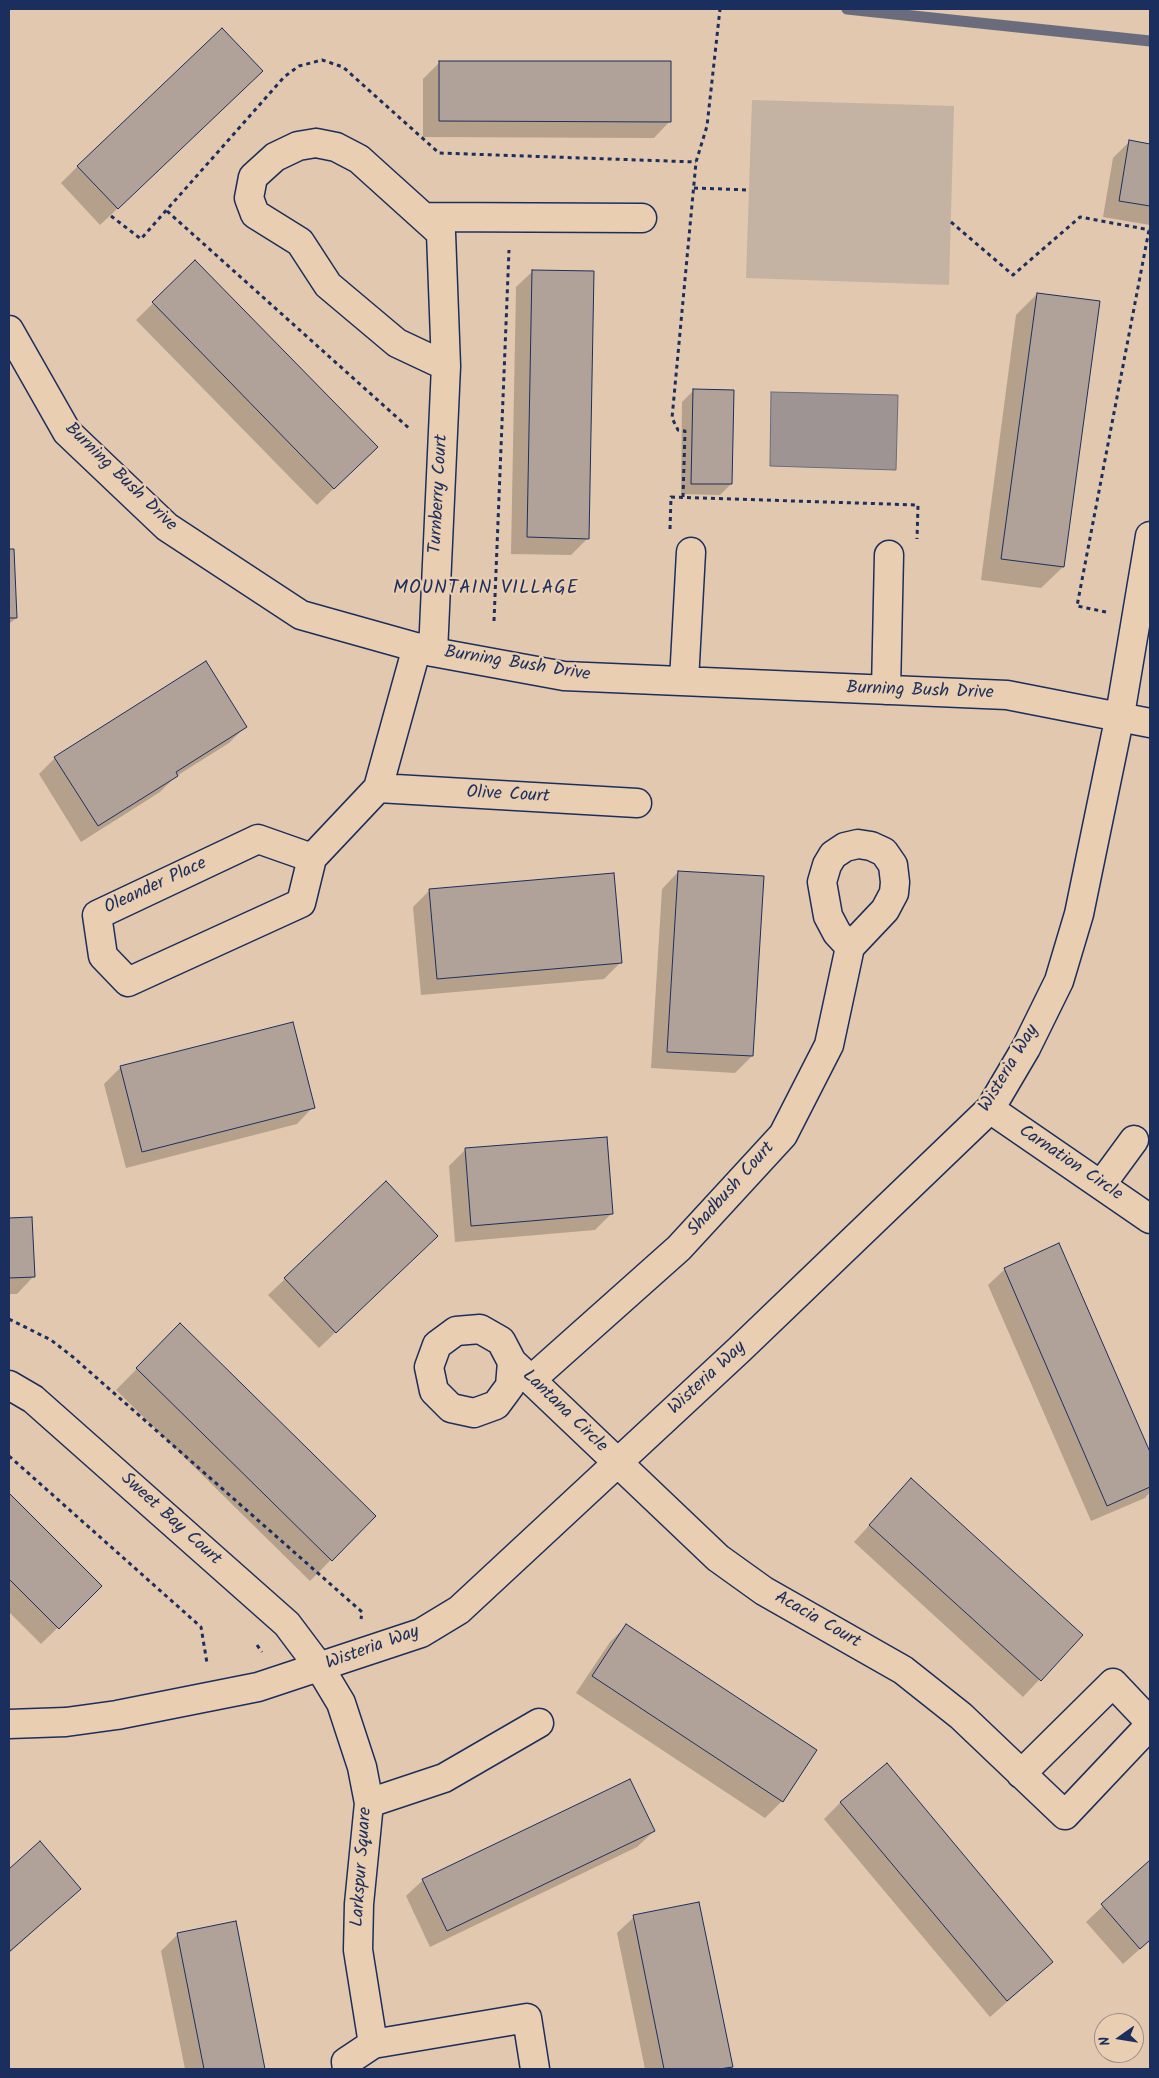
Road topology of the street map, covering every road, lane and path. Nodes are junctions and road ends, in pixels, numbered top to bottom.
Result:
1 (720, 9) edge
2 (694, 188) junction
3 (749, 190) dead end
4 (167, 210) dead end
5 (424, 217) junction
6 (510, 217) junction
7 (642, 218) dead end
8 (951, 222) dead end
9 (1150, 230) edge
10 (9, 330) edge
11 (446, 366) junction
12 (412, 431) dead end
13 (683, 497) junction
14 (670, 536) dead end
15 (1150, 536) edge
16 (917, 543) dead end
17 (691, 552) dead end
18 (889, 555) dead end
19 (1107, 620) dead end
20 (494, 621) dead end
21 (425, 650) junction
22 (684, 681) junction
23 (886, 690) junction
24 (1120, 715) junction
25 (1150, 723) edge
26 (378, 788) junction
27 (637, 804) dead end
28 (312, 858) junction
29 (850, 947) dead end
30 (990, 1109) junction
31 (1134, 1140) dead end
32 (1101, 1185) junction
33 (1150, 1219) edge
34 (9, 1319) edge
35 (522, 1371) joint
36 (9, 1385) edge
37 (9, 1456) edge
38 (617, 1463) junction
39 (360, 1628) dead end
40 (207, 1663) dead end
41 (320, 1668) junction
42 (539, 1723) dead end
43 (1150, 1723) edge
44 (9, 1724) edge
45 (1021, 1774) junction
46 (369, 1803) junction
47 (373, 2044) junction
48 (347, 2069) edge
49 (535, 2069) edge

1 - 2 path
2 - 3 path
2 - 13 path
4 - 12 path
5 - 6 street
5 - 11 street, Turnberry Court
5 - 11 street, Turnberry Court
6 - 7 street
6 - 20 path
8 - 9 path
9 - 19 path
10 - 21 street, Burning Bush Drive
11 - 21 street, Turnberry Court
13 - 14 path
13 - 16 path
15 - 24 street, Wisteria Way
17 - 22 street
18 - 23 street
21 - 22 street, Burning Bush Drive
21 - 26 street, Oleander Place
22 - 23 street, Burning Bush Drive
23 - 24 street, Burning Bush Drive
24 - 25 street, Burning Bush Drive
24 - 30 street, Wisteria Way
26 - 27 street, Olive Court
26 - 28 street, Oleander Place
28 - 28 street, Oleander Place
29 - 35 street, Shadbush Court
30 - 32 street, Carnation Circle
30 - 38 street, Wisteria Way
31 - 32 street
32 - 33 street, Carnation Circle
34 - 39 path
35 - 38 street, Lantana Circle
36 - 41 street, Sweet Bay Court
37 - 40 path
38 - 41 street, Wisteria Way
38 - 45 street, Acacia Court
41 - 44 street, Wisteria Way
41 - 46 street, Larkspur Square
42 - 46 street
43 - 45 street, Acacia Court
43 - 45 street, Acacia Court
46 - 47 street, Larkspur Square
47 - 48 street
47 - 49 street

